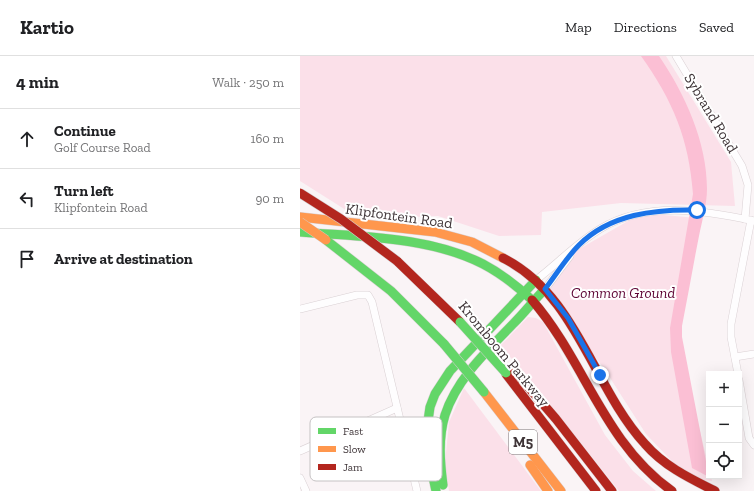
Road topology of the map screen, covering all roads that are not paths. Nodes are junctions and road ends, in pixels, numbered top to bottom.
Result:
1 (676, 56) edge
2 (300, 193) edge
3 (300, 217) edge
4 (750, 220) edge
5 (300, 222) edge
6 (300, 232) edge
7 (578, 246) junction
8 (536, 280) junction
9 (545, 289) junction
10 (525, 292) junction
11 (533, 301) junction
12 (300, 309) edge
13 (754, 354) edge
14 (735, 357) junction
15 (509, 371) junction
16 (737, 371) edge
17 (482, 394) junction
18 (742, 397) edge
19 (397, 408) junction
20 (376, 417) edge
21 (399, 417) edge
22 (429, 417) edge
23 (442, 429) edge
24 (310, 446) edge
25 (754, 446) edge
26 (300, 450) edge
27 (300, 478) edge
28 (442, 478) edge
29 (415, 481) edge
30 (434, 481) edge
31 (306, 491) edge
32 (417, 491) edge
33 (436, 491) edge
34 (444, 491) edge
35 (548, 491) edge
36 (561, 491) edge
37 (596, 491) edge
38 (612, 491) edge
39 (672, 491) edge
40 (715, 491) edge

1 - 4 street, Sybrand Road
2 - 15 main road, Kromboom Parkway / M5, bridge
3 - 8 main road, Klipfontein Road
4 - 7 street
4 - 14 street, Sybrand Road
5 - 17 main road, M5, bridge
6 - 10 main road, Klipfontein Road
7 - 8 street
7 - 9 street
8 - 9 main road, Klipfontein Road
8 - 10 main road
9 - 11 main road
9 - 40 main road, Klipfontein Road
10 - 11 main road, Klipfontein Road
10 - 22 main road
11 - 23 main road
11 - 39 main road, Klipfontein Road
12 - 19 street
13 - 14 street
14 - 16 street, Sybrand Road
15 - 37 main road, Kromboom Parkway / M5
15 - 38 main road
17 - 35 main road
17 - 36 main road, M5
18 - 25 street
19 - 20 street
19 - 21 street
24 - 26 street
27 - 31 street
28 - 34 main road
29 - 32 street
30 - 33 main road

